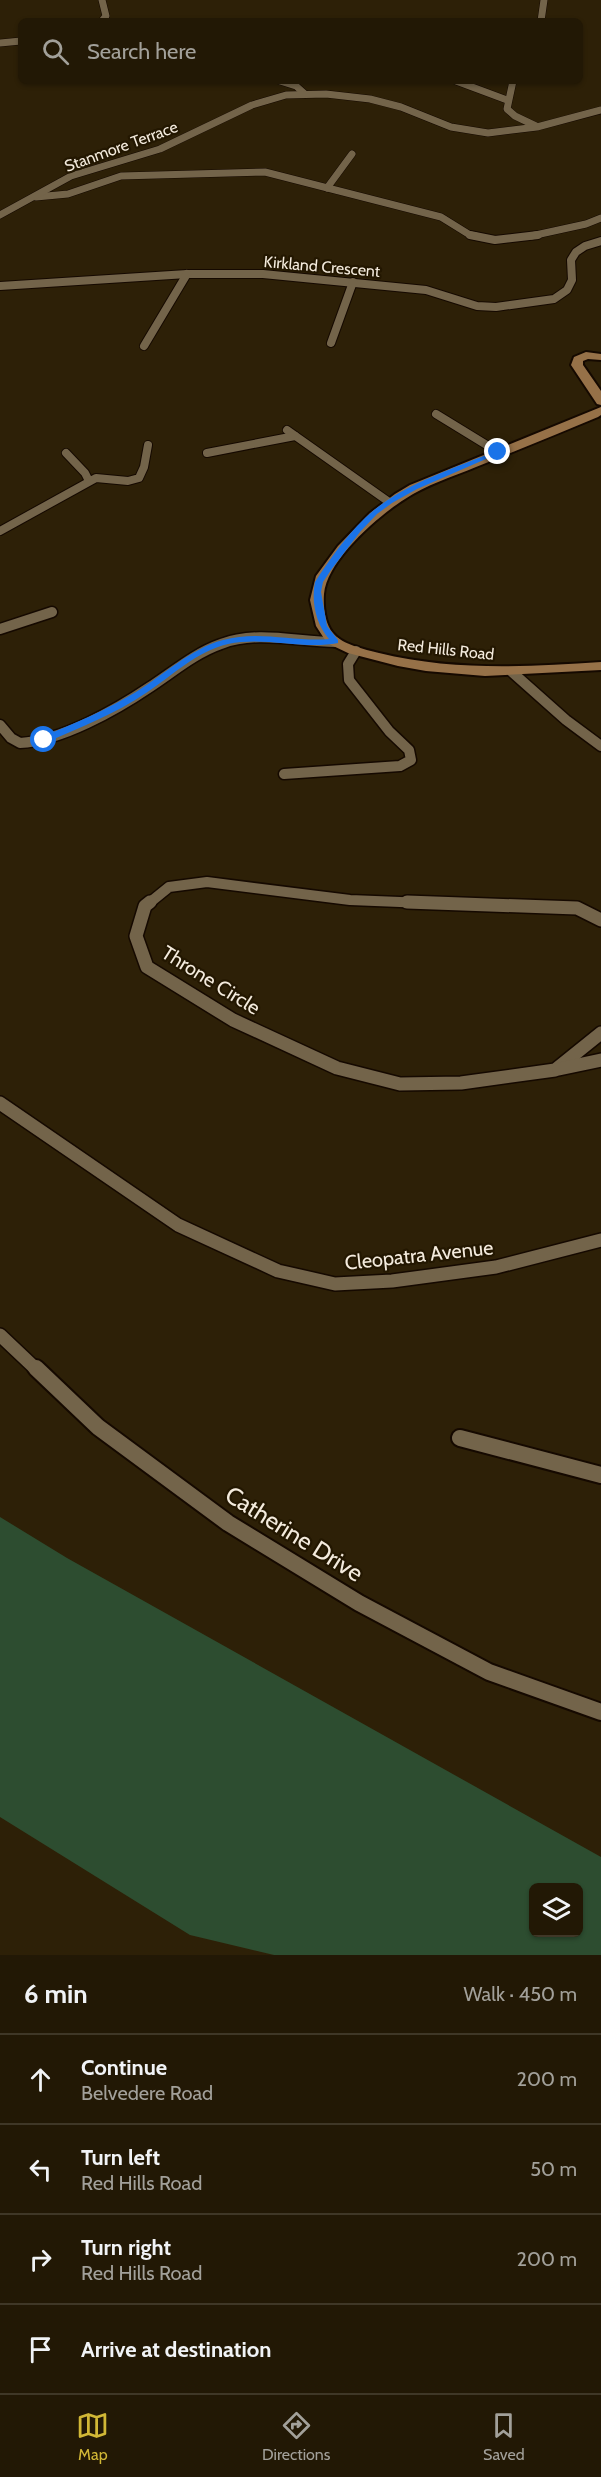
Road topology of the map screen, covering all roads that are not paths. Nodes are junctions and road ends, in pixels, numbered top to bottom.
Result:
1 (102, 0) edge
2 (544, 0) edge
3 (105, 18) edge
4 (541, 18) edge
5 (18, 41) edge
6 (0, 43) edge
7 (290, 84) edge
8 (464, 84) edge
9 (512, 84) edge
10 (305, 94) junction
11 (507, 100) junction
12 (601, 110) edge
13 (536, 126) junction
14 (352, 154) dead end
15 (327, 188) junction
16 (32, 197) junction
17 (0, 215) edge
18 (601, 218) edge
19 (601, 241) edge
20 (187, 274) junction
21 (353, 282) junction
22 (0, 286) edge
23 (331, 343) dead end
24 (144, 346) dead end
25 (601, 357) edge
26 (601, 402) edge
27 (601, 410) edge
28 (436, 414) dead end
29 (148, 445) dead end
30 (498, 452) junction
31 (66, 453) dead end
32 (207, 453) dead end
33 (89, 482) junction
34 (389, 502) junction
35 (0, 531) edge
36 (52, 612) dead end
37 (0, 629) edge
38 (335, 642) junction
39 (356, 651) junction
40 (601, 666) edge
41 (512, 672) junction
42 (0, 725) edge
43 (601, 746) edge
44 (284, 774) dead end
45 (601, 920) edge
46 (601, 1033) edge
47 (601, 1060) edge
48 (555, 1070) junction
49 (0, 1103) edge
50 (601, 1240) edge
51 (0, 1335) edge
52 (460, 1438) dead end
53 (601, 1475) edge
54 (601, 1712) edge

1 - 3 street
2 - 4 street
5 - 6 street
7 - 10 street
8 - 11 street
9 - 11 street
10 - 13 street, Stanmore Terrace
10 - 16 street, Stanmore Terrace
11 - 13 street
12 - 13 street, Stanmore Terrace
14 - 15 street
15 - 16 street
15 - 18 street
16 - 17 street, Stanmore Terrace
19 - 21 street, Kirkland Crescent
20 - 21 street, Kirkland Crescent
20 - 22 street, Kirkland Crescent
20 - 24 street
21 - 23 street
25 - 26 main road
27 - 30 main road
28 - 30 street
29 - 33 street
30 - 34 main road
31 - 33 street
32 - 34 street
33 - 35 street
34 - 38 main road
36 - 37 street
38 - 39 main road, Red Hills Road
38 - 42 street
39 - 41 main road, Red Hills Road
39 - 44 street
40 - 41 main road, Red Hills Road
41 - 43 street
45 - 48 street, Throne Circle
46 - 48 street
47 - 48 street, Throne Circle
49 - 50 street, Cleopatra Avenue
51 - 54 street, Catherine Drive
52 - 53 street

